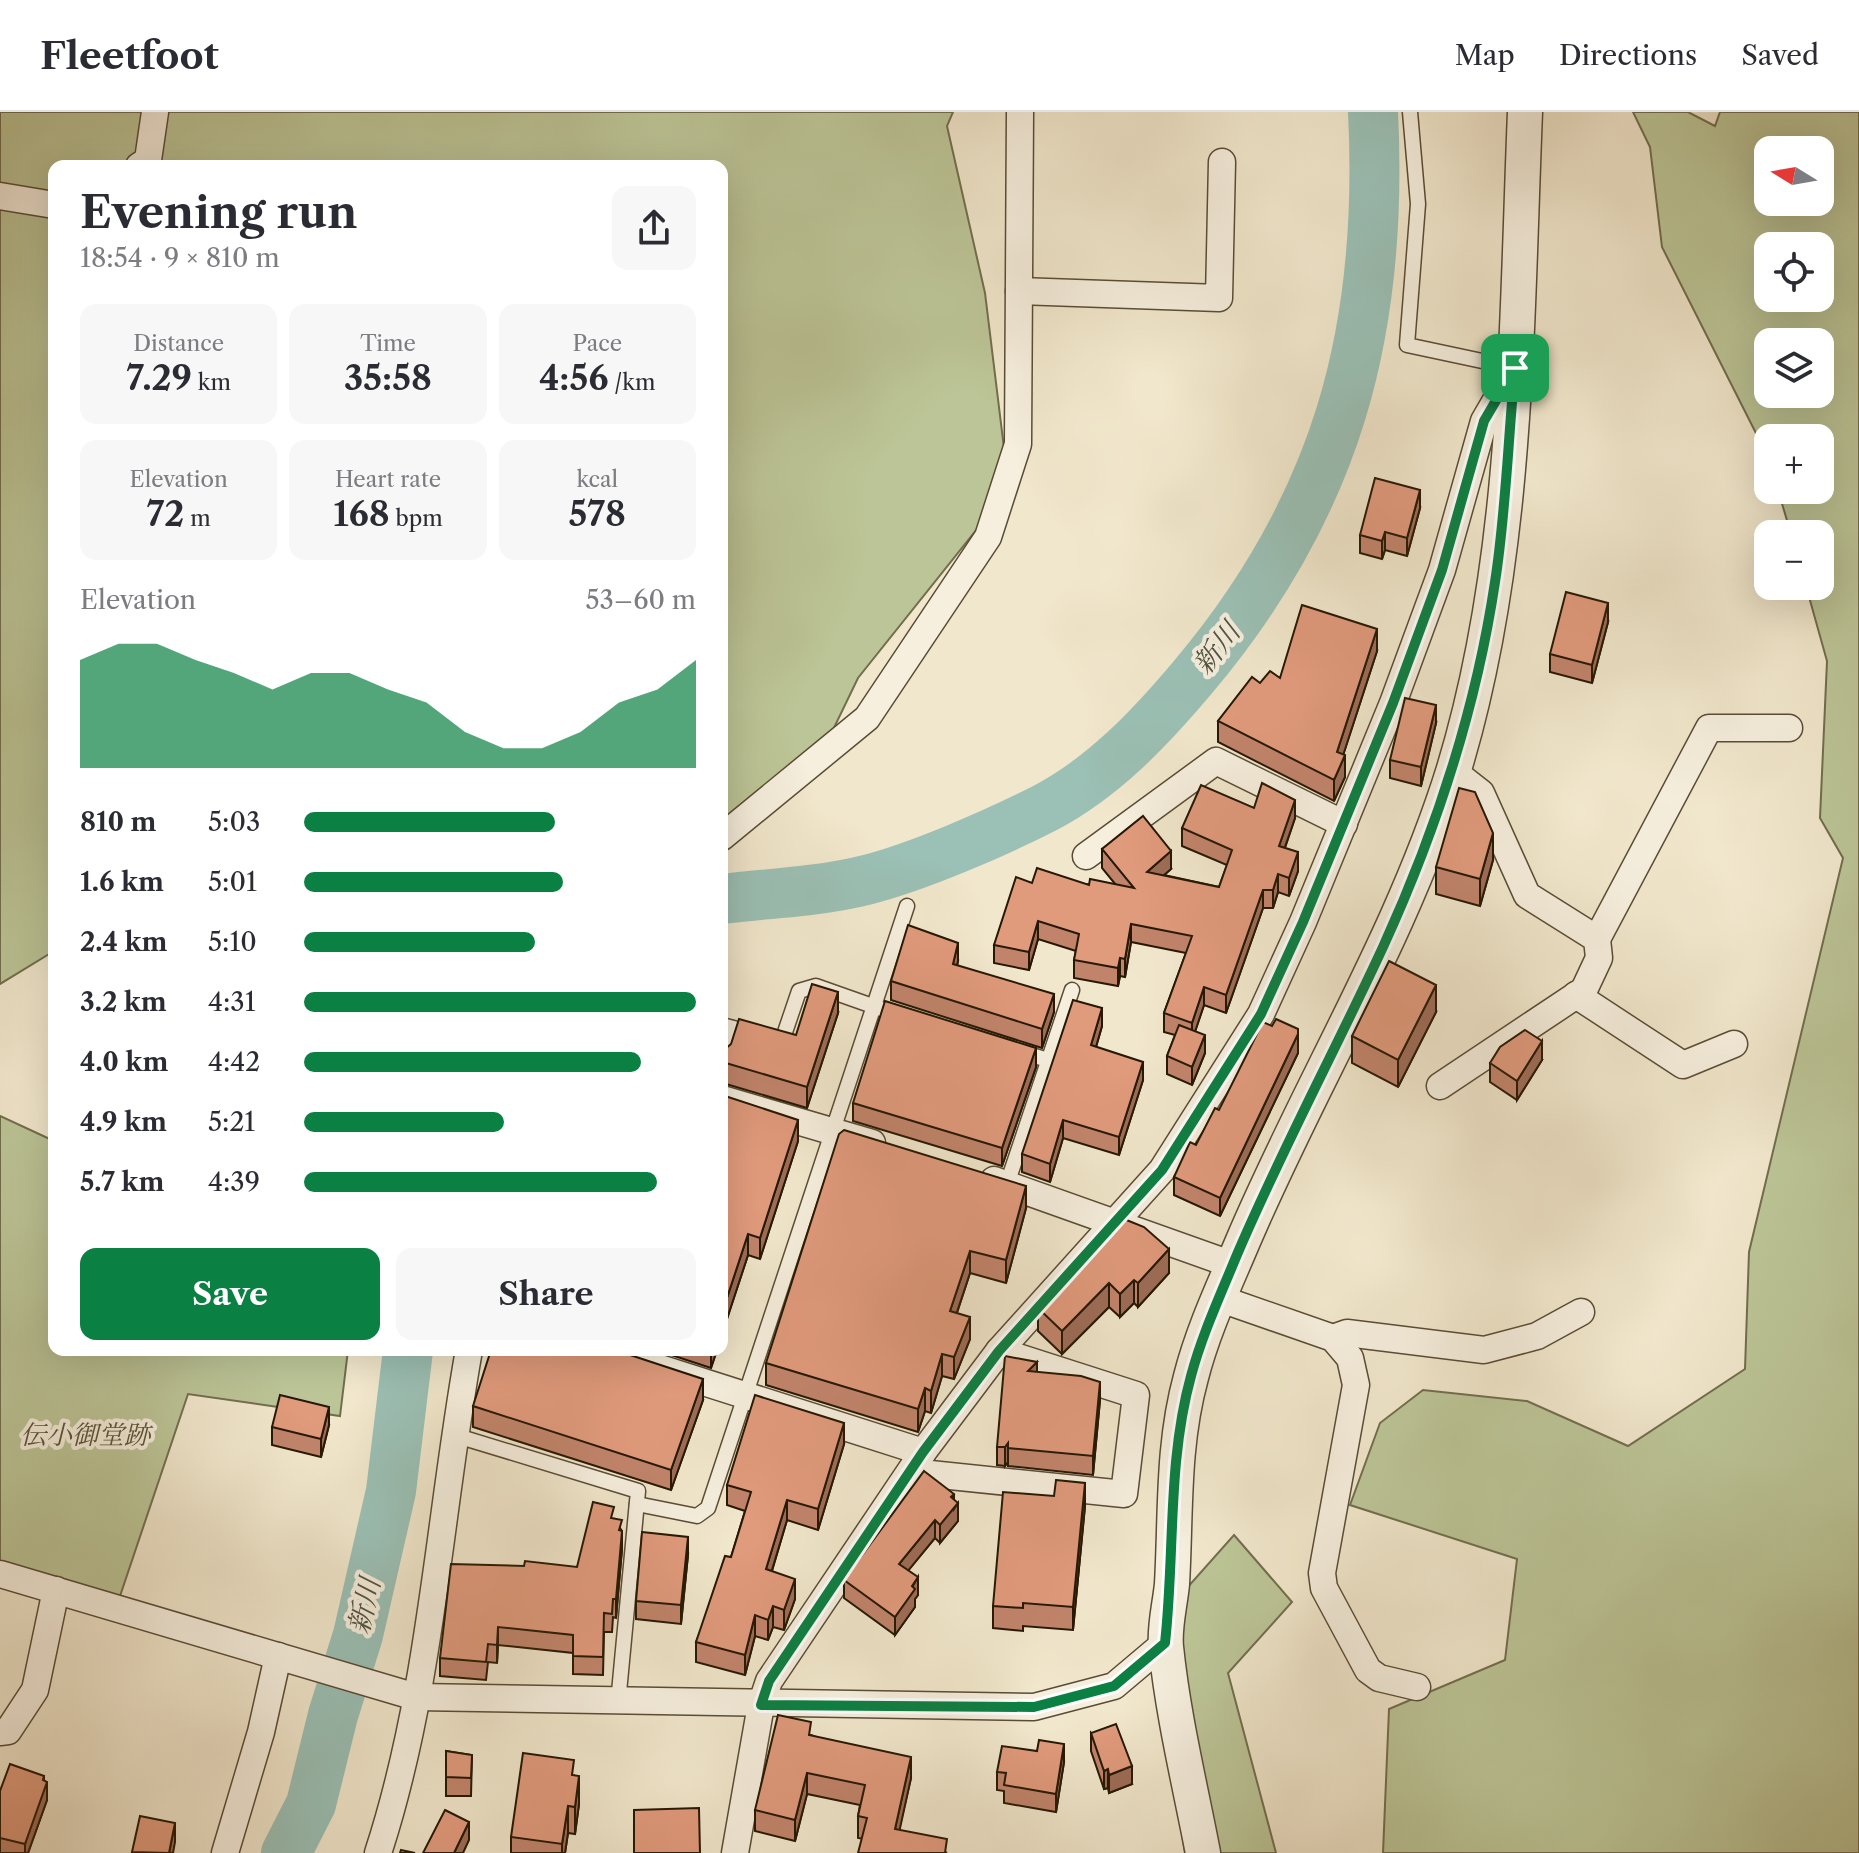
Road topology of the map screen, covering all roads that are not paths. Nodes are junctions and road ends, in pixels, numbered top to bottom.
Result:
1 (155, 112) edge
2 (1020, 112) edge
3 (1410, 112) edge
4 (1525, 112) edge
5 (148, 160) edge
6 (1222, 162) dead end
7 (0, 196) edge
8 (48, 204) edge
9 (1019, 291) junction
10 (1515, 368) junction
11 (1789, 728) dead end
12 (1453, 771) junction
13 (1344, 824) junction
14 (728, 832) edge
15 (1086, 856) dead end
16 (907, 906) dead end
17 (1597, 939) junction
18 (1072, 990) dead end
19 (1576, 995) junction
20 (874, 1007) junction
21 (903, 1016) edge
22 (728, 1026) edge
23 (1734, 1044) dead end
24 (1004, 1047) edge
25 (1048, 1060) junction
26 (1440, 1086) dead end
27 (728, 1101) edge
28 (832, 1130) junction
29 (890, 1148) edge
30 (963, 1170) edge
31 (1007, 1184) junction
32 (1118, 1221) junction
33 (1233, 1265) junction
34 (1218, 1298) junction
35 (1581, 1312) dead end
36 (1333, 1338) junction
37 (999, 1351) junction
38 (468, 1356) edge
39 (622, 1356) edge
40 (745, 1395) junction
41 (454, 1435) junction
42 (917, 1462) junction
43 (637, 1504) junction
44 (0, 1574) edge
45 (56, 1590) junction
46 (1165, 1643) junction
47 (285, 1658) junction
48 (1417, 1687) dead end
49 (416, 1697) junction
50 (618, 1703) junction
51 (761, 1705) junction
52 (0, 1732) edge
53 (225, 1853) edge
54 (378, 1853) edge
55 (735, 1853) edge
56 (1203, 1853) edge

1 - 5 street
2 - 9 street
3 - 10 lane
4 - 10 street
6 - 9 street
7 - 8 street
9 - 14 street
10 - 12 street
10 - 13 street
11 - 17 street
12 - 17 street
12 - 33 street
13 - 15 street
13 - 32 street
16 - 20 lane
17 - 19 street
18 - 25 lane
19 - 23 street
19 - 26 street
20 - 21 lane
20 - 22 lane
20 - 28 lane
24 - 25 lane
25 - 31 lane
27 - 28 street
28 - 29 street
28 - 40 lane
30 - 31 street
31 - 32 street
32 - 33 street
32 - 37 street
33 - 34 street
34 - 36 street
34 - 46 street
35 - 36 street
36 - 48 street
37 - 42 street
37 - 42 street
38 - 41 street
39 - 40 street
40 - 42 street
40 - 43 lane
41 - 43 lane
41 - 49 street
42 - 51 street
43 - 50 lane
44 - 45 street
45 - 47 street
45 - 52 street
46 - 51 street
46 - 56 street
47 - 49 street
47 - 53 street
49 - 50 street
49 - 54 street
50 - 51 street
51 - 55 street

